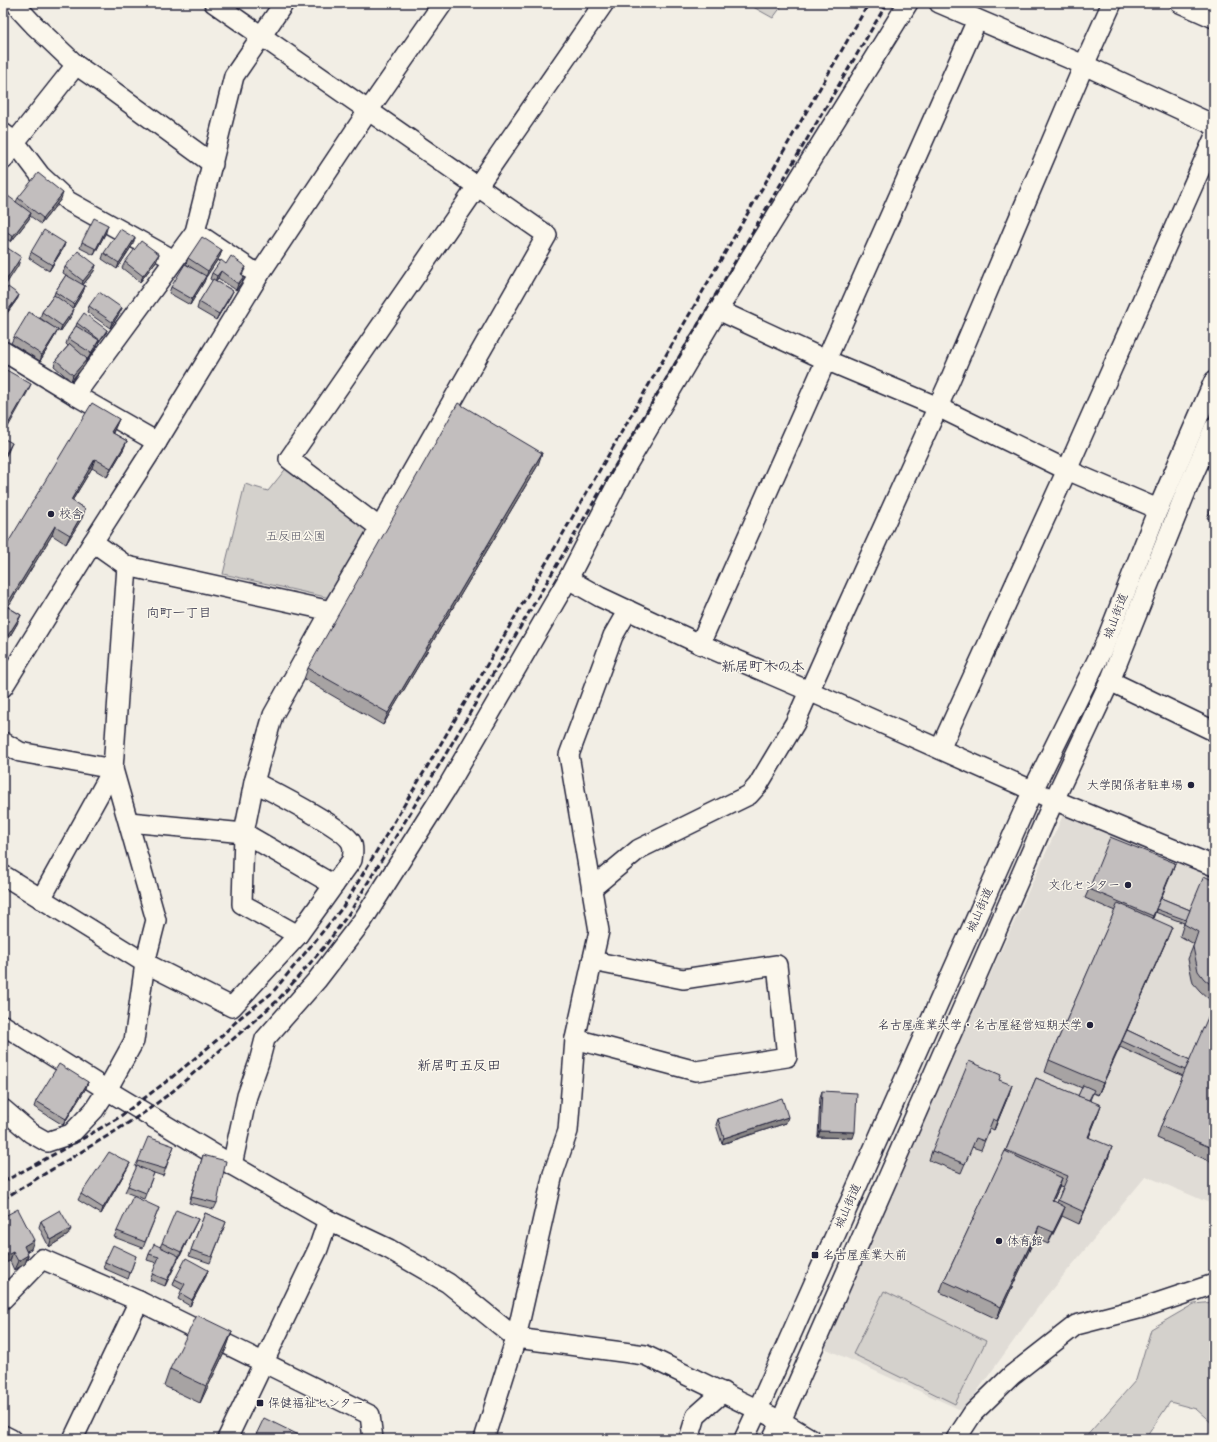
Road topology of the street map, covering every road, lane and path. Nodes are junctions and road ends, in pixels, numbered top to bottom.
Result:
1 (16, 3) edge
2 (214, 3) edge
3 (284, 3) edge
4 (443, 3) edge
5 (604, 3) edge
6 (908, 3) edge
7 (939, 3) edge
8 (1112, 3) edge
9 (1180, 3) edge
10 (1214, 18) edge
11 (977, 20) junction
12 (260, 36) junction
13 (76, 65) junction
14 (1084, 65) junction
15 (368, 112) junction
16 (1214, 125) edge
17 (9, 138) edge
18 (1214, 138) edge
19 (3, 160) edge
20 (213, 164) junction
21 (477, 188) junction
22 (196, 232) junction
23 (174, 260) junction
24 (259, 275) junction
25 (718, 310) junction
26 (3, 351) edge
27 (826, 360) junction
28 (1214, 381) edge
29 (75, 395) junction
30 (938, 407) junction
31 (1214, 428) edge
32 (157, 442) junction
33 (1067, 470) junction
34 (1158, 509) junction
35 (380, 528) junction
36 (93, 542) junction
37 (127, 566) junction
38 (568, 579) junction
39 (628, 610) junction
40 (331, 611) junction
41 (700, 644) junction
42 (1110, 681) junction
43 (3, 688) edge
44 (810, 691) junction
45 (1214, 731) edge
46 (3, 742) edge
47 (940, 749) junction
48 (113, 768) junction
49 (254, 782) junction
50 (1033, 790) junction
51 (1054, 800) junction
52 (128, 822) junction
53 (244, 833) junction
54 (1214, 866) edge
55 (3, 875) edge
56 (334, 885) junction
57 (592, 888) junction
58 (41, 899) junction
59 (298, 935) junction
60 (592, 961) junction
61 (145, 964) junction
62 (3, 1024) edge
63 (575, 1039) junction
64 (107, 1090) junction
65 (3, 1109) edge
66 (232, 1165) junction
67 (328, 1220) junction
68 (1214, 1284) edge
69 (3, 1299) edge
70 (139, 1301) junction
71 (516, 1338) junction
72 (263, 1363) junction
73 (723, 1392) junction
74 (758, 1409) junction
75 (782, 1421) junction
76 (3, 1435) edge
77 (11, 1439) edge
78 (73, 1439) edge
79 (227, 1439) edge
80 (373, 1439) edge
81 (484, 1439) edge
82 (689, 1439) edge
83 (744, 1439) edge
84 (772, 1439) edge
85 (811, 1439) edge
86 (956, 1439) edge

1 - 13 street
2 - 12 street
3 - 12 street
4 - 15 street
5 - 21 street
6 - 25 street
7 - 11 street
8 - 14 street
9 - 10 street
11 - 14 street
11 - 27 street
12 - 15 street
12 - 20 street
13 - 17 street
13 - 20 street
14 - 16 street
14 - 30 street
15 - 21 street
15 - 24 street
17 - 19 street
17 - 23 street
18 - 33 street
20 - 22 street
21 - 35 street
21 - 35 street
22 - 23 street
22 - 24 street
23 - 29 street
24 - 32 street
25 - 27 street
25 - 38 street
26 - 29 street
27 - 30 street
27 - 41 street
28 - 34 street, 城山街道
29 - 32 street
30 - 33 street
30 - 44 street
31 - 42 street, 城山街道
32 - 36 street
33 - 34 street
33 - 47 street
34 - 50 street, 城山街道
35 - 40 street
36 - 37 street
36 - 43 street
37 - 40 street
37 - 48 street
38 - 39 street
38 - 66 street
39 - 41 street
39 - 57 street
40 - 49 street
41 - 44 street
42 - 45 street
42 - 51 street, 城山街道
44 - 47 street
44 - 57 street
46 - 48 street
47 - 50 street
48 - 52 street
48 - 58 street
49 - 53 street
49 - 56 street
50 - 51 street
50 - 74 street, 城山街道
51 - 54 street
51 - 75 street, 城山街道
52 - 53 street
52 - 61 street
53 - 56 street
53 - 59 street
55 - 58 street
56 - 59 street
57 - 60 street
58 - 61 street
59 - 61 street
60 - 63 street
60 - 63 street
61 - 64 street
62 - 64 street
63 - 71 street
64 - 65 street
64 - 66 street
66 - 67 street
67 - 71 street
67 - 72 street
68 - 86 street
69 - 70 street
70 - 72 street
70 - 78 street
71 - 73 street
71 - 81 street
72 - 79 street
72 - 80 street
73 - 74 street
73 - 82 street
74 - 75 street
74 - 83 street, 城山街道
75 - 84 street, 城山街道
75 - 85 street
76 - 77 street

